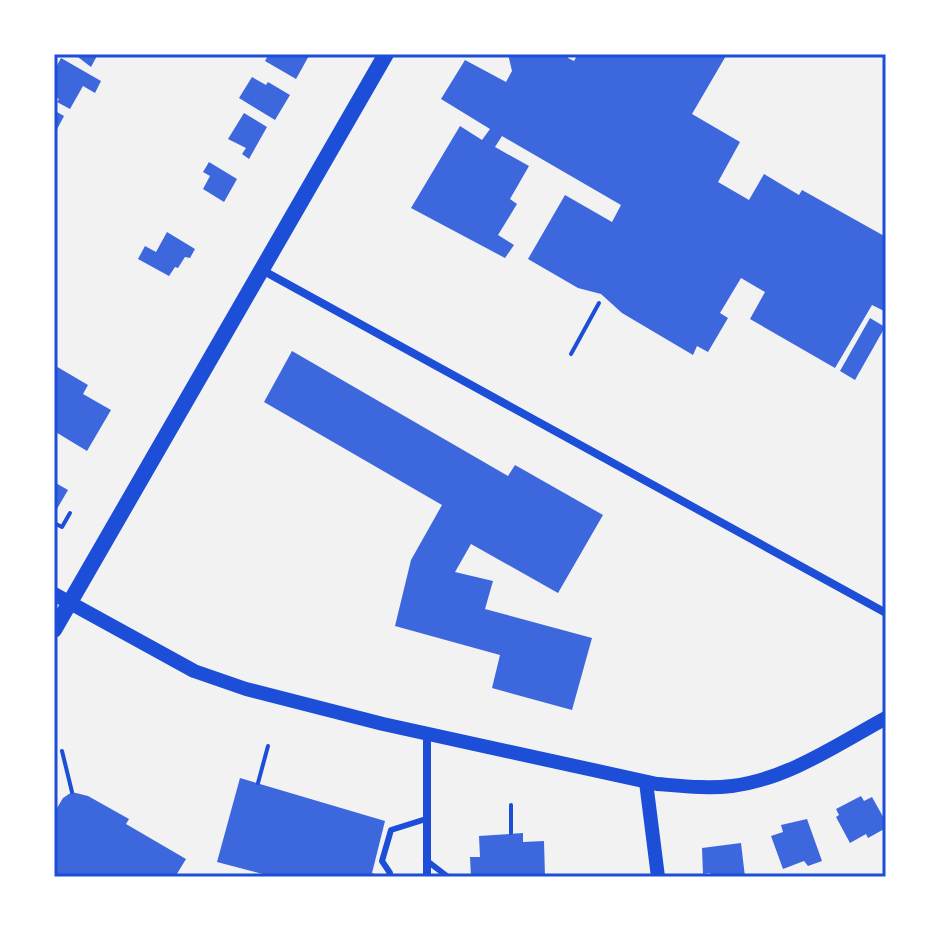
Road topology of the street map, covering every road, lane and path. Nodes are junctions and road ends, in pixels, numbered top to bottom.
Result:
1 (386, 54) edge
2 (262, 270) junction
3 (599, 303) dead end
4 (571, 354) dead end
5 (70, 513) dead end
6 (54, 523) edge
7 (54, 594) edge
8 (69, 603) junction
9 (886, 613) edge
10 (54, 630) edge
11 (886, 718) edge
12 (427, 734) junction
13 (268, 746) dead end
14 (62, 751) dead end
15 (646, 782) junction
16 (258, 783) dead end
17 (72, 792) dead end
18 (511, 805) dead end
19 (426, 819) junction
20 (511, 833) dead end
21 (426, 860) junction
22 (389, 877) edge
23 (427, 877) edge
24 (448, 877) edge
25 (658, 877) edge

1 - 2 main road
2 - 8 main road
2 - 9 street
3 - 4 path
5 - 6 path
7 - 8 street
8 - 10 main road
8 - 12 street
11 - 15 street
12 - 15 street
12 - 19 street
13 - 16 path
14 - 17 path
15 - 25 street
18 - 20 path
19 - 21 street
19 - 22 lane
21 - 23 street
21 - 24 lane

